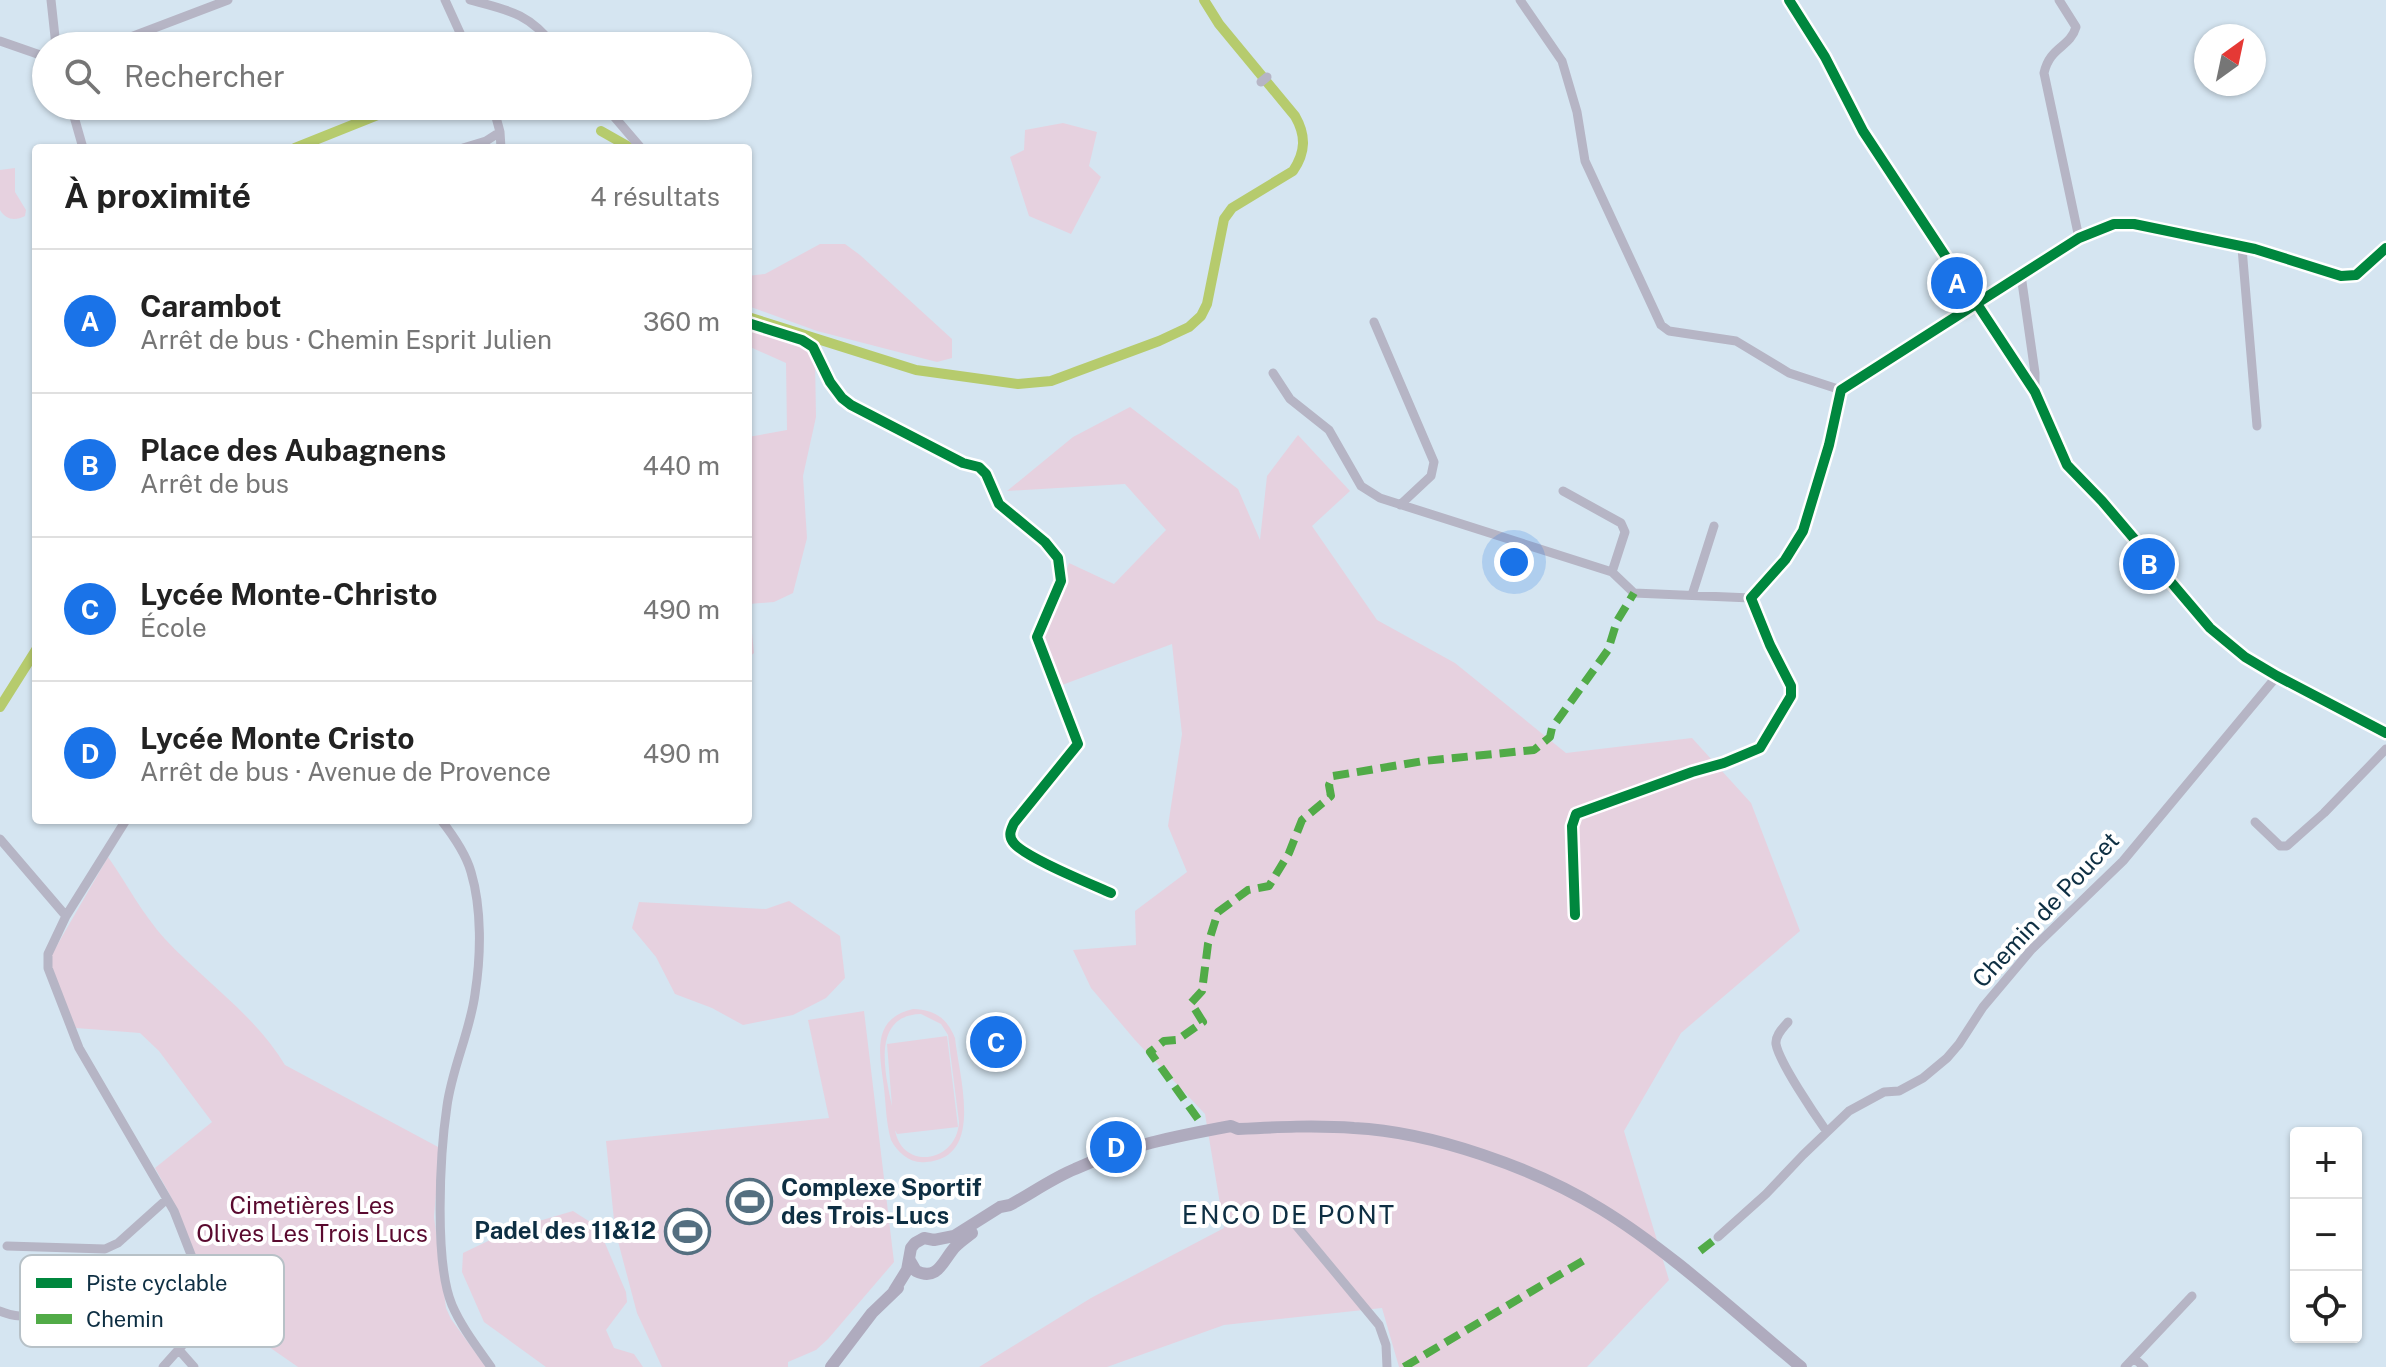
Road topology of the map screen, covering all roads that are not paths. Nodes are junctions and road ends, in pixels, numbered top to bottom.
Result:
1 (51, 0) edge
2 (228, 0) edge
3 (445, 0) edge
4 (470, 0) edge
5 (1520, 0) edge
6 (1789, 0) edge
7 (2059, 0) edge
8 (54, 32) edge
9 (144, 32) edge
10 (460, 32) edge
11 (540, 32) edge
12 (0, 41) edge
13 (32, 52) edge
14 (75, 120) edge
15 (497, 120) edge
16 (616, 120) edge
17 (500, 132) junction
18 (82, 144) edge
19 (476, 144) edge
20 (501, 144) edge
21 (634, 144) edge
22 (2079, 238) junction
23 (2242, 248) junction
24 (2386, 248) edge
25 (2021, 275) junction
26 (1976, 302) junction
27 (1374, 322) dead end
28 (752, 324) edge
29 (1273, 373) dead end
30 (1841, 390) junction
31 (2035, 392) junction
32 (2257, 426) dead end
33 (1563, 491) dead end
34 (1400, 505) junction
35 (1714, 526) dead end
36 (1612, 572) junction
37 (1692, 595) junction
38 (1751, 598) junction
39 (2277, 676) junction
40 (2386, 733) edge
41 (2386, 749) edge
42 (2255, 822) dead end
43 (124, 824) edge
44 (444, 824) edge
45 (0, 839) edge
46 (1111, 893) dead end
47 (1575, 915) dead end
48 (66, 916) junction
49 (1788, 1022) dead end
50 (1827, 1132) junction
51 (167, 1199) junction
52 (1010, 1205) junction
53 (1295, 1224) dead end
54 (1718, 1237) dead end
55 (934, 1240) junction
56 (7, 1246) dead end
57 (193, 1255) edge
58 (909, 1259) junction
59 (945, 1262) junction
60 (922, 1274) junction
61 (894, 1291) junction
62 (2192, 1296) dead end
63 (0, 1311) edge
64 (20, 1315) edge
65 (186, 1347) edge
66 (181, 1353) junction
67 (2134, 1358) junction
68 (163, 1367) edge
69 (186, 1367) edge
70 (194, 1367) edge
71 (491, 1367) edge
72 (831, 1367) edge
73 (1387, 1367) edge
74 (1801, 1367) edge
75 (2125, 1367) edge
76 (2144, 1367) edge

1 - 8 street
2 - 9 street
3 - 10 street
4 - 11 street
5 - 30 street
6 - 26 main road
7 - 22 street
12 - 13 street
14 - 18 street
15 - 17 street
16 - 21 street
17 - 19 street
17 - 20 street
22 - 23 street
22 - 25 street
23 - 24 street
23 - 32 street
25 - 26 street
25 - 31 street
26 - 30 street
26 - 31 main road
27 - 34 street
28 - 46 street
29 - 34 street
30 - 38 street
31 - 39 main road
33 - 36 street
34 - 36 street
35 - 37 street
36 - 37 street
37 - 38 street
38 - 47 street
39 - 40 main road
39 - 50 street, Chemin de Poucet
41 - 42 street
43 - 48 street
44 - 71 street
45 - 48 street
48 - 51 street
49 - 50 street
50 - 54 street, Chemin de Poucet
51 - 56 street
51 - 57 street
52 - 55 main road
52 - 59 main road
52 - 74 main road
53 - 73 street
55 - 58 main road
55 - 59 main road
58 - 60 main road
58 - 61 main road
59 - 60 main road
60 - 61 main road
61 - 72 main road
62 - 67 street
63 - 64 street
65 - 66 street
66 - 68 street
66 - 69 street
66 - 70 street
67 - 75 street
67 - 76 street

